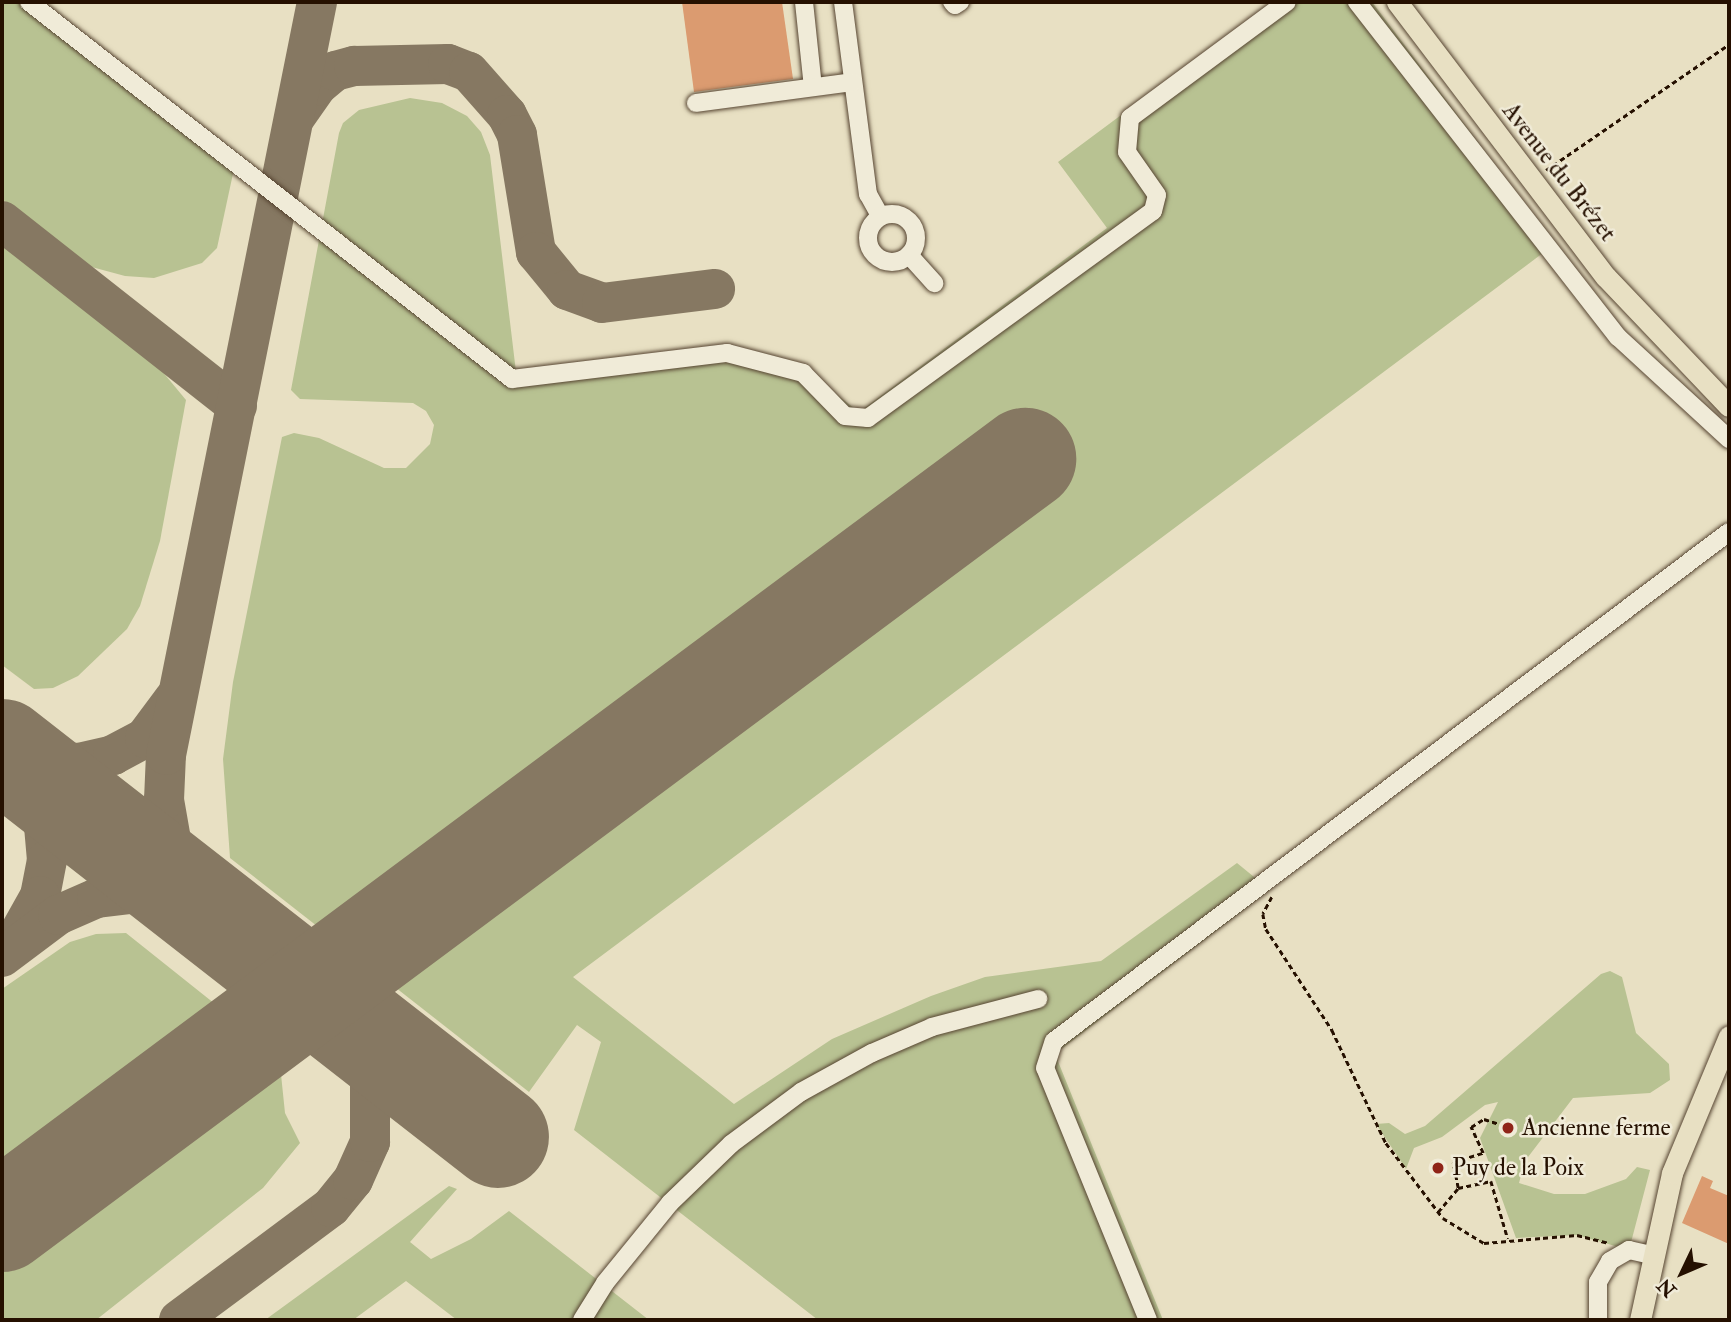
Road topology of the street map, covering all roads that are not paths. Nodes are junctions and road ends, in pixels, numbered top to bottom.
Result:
1 (29, 2) edge
2 (804, 2) edge
3 (844, 2) edge
4 (952, 2) edge
5 (960, 2) edge
6 (1287, 2) edge
7 (1357, 2) edge
8 (1396, 2) edge
9 (853, 82) junction
10 (813, 87) junction
11 (696, 103) dead end
12 (881, 216) junction
13 (909, 255) junction
14 (934, 283) dead end
15 (1691, 366) junction
16 (1729, 392) edge
17 (1729, 406) edge
18 (1729, 439) edge
19 (1729, 532) edge
20 (1038, 999) dead end
21 (1729, 1036) edge
22 (1654, 1256) junction
23 (582, 1320) edge
24 (1148, 1320) edge
25 (1598, 1320) edge
26 (1642, 1320) edge

1 - 6 street
2 - 10 street
3 - 9 street
4 - 5 street
7 - 18 street
8 - 15 main road, Avenue du Brézet
9 - 10 street
9 - 12 street
10 - 11 street
12 - 13 street
12 - 13 street
13 - 14 street
15 - 16 main road, Avenue du Brézet
15 - 17 main road, Avenue du Brézet
19 - 24 street
20 - 23 street
21 - 22 main road
22 - 25 street
22 - 26 main road

